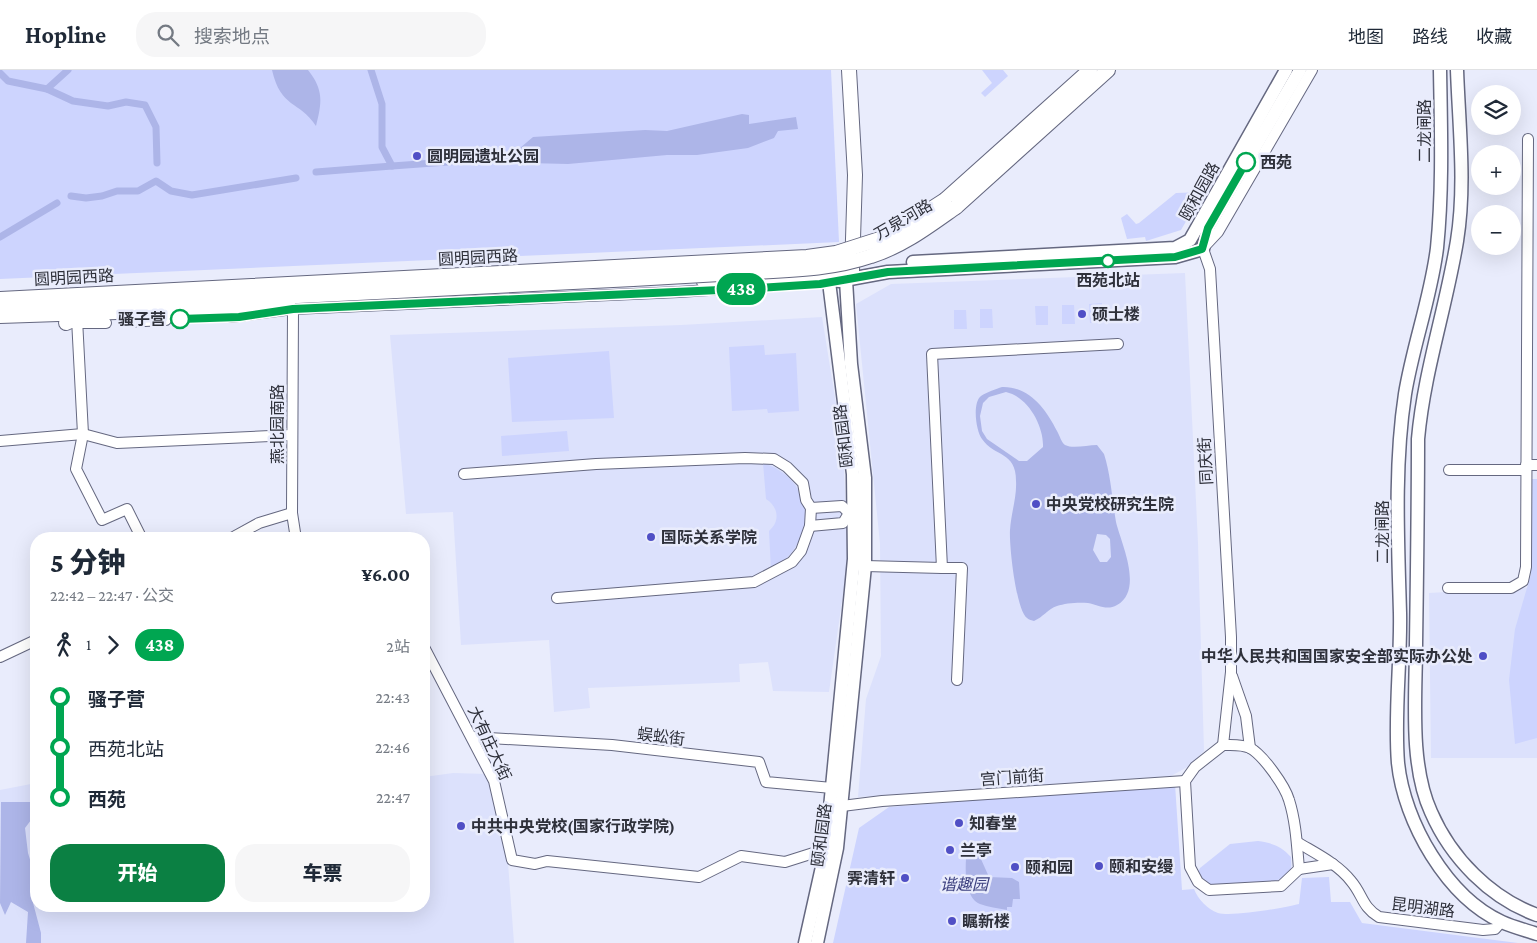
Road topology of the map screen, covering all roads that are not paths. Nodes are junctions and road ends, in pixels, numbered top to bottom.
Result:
1 (850, 70) edge
2 (1090, 70) edge
3 (1108, 70) edge
4 (1286, 70) edge
5 (1300, 70) edge
6 (1312, 70) edge
7 (1440, 70) edge
8 (1457, 70) edge
9 (1528, 139) dead end
10 (1532, 152) edge
11 (945, 200) joint
12 (1532, 235) edge
13 (1190, 240) junction
14 (1202, 249) junction
15 (634, 273) junction
16 (849, 276) junction
17 (829, 282) junction
18 (0, 299) edge
19 (1526, 303) junction
20 (1537, 303) edge
21 (105, 306) junction
22 (293, 309) junction
23 (0, 311) edge
24 (0, 318) edge
25 (76, 319) junction
26 (0, 324) edge
27 (1118, 344) dead end
28 (1532, 369) edge
29 (83, 434) junction
30 (292, 435) junction
31 (0, 441) edge
32 (1530, 467) edge
33 (1449, 470) dead end
34 (464, 474) dead end
35 (811, 508) junction
36 (292, 513) junction
37 (852, 513) junction
38 (810, 526) junction
39 (138, 532) edge
40 (243, 532) edge
41 (295, 532) edge
42 (866, 566) junction
43 (942, 568) junction
44 (1448, 588) dead end
45 (557, 598) dead end
46 (30, 643) edge
47 (1399, 650) junction
48 (1416, 650) junction
49 (0, 657) edge
50 (430, 658) edge
51 (1231, 672) junction
52 (957, 680) dead end
53 (472, 737) junction
54 (1223, 745) junction
55 (1250, 748) junction
56 (1184, 780) junction
57 (832, 788) junction
58 (836, 807) junction
59 (1297, 842) junction
60 (826, 849) junction
61 (1333, 864) junction
62 (1299, 869) junction
63 (1537, 915) edge
64 (1501, 922) junction
65 (1537, 934) edge
66 (805, 943) edge
67 (817, 943) edge

1 - 16 highway
2 - 11 highway, 万泉河路
3 - 15 highway, 万泉河路, bridge
4 - 13 main road, 颐和园路
5 - 14 main road, 颐和园路
6 - 14 street
7 - 47 main road, 二龙闸路
8 - 48 main road
9 - 10 street
10 - 12 street
11 - 15 highway, 圆明园西路, bridge
12 - 19 street
13 - 14 street
13 - 16 main road, 颐和园路
14 - 16 main road
14 - 51 street, 同庆街
15 - 18 highway, 圆明园西路
15 - 21 highway, 圆明园西路
16 - 17 main road
16 - 25 street
16 - 42 main road, 颐和园路
17 - 22 street
17 - 37 main road, 颐和园路
19 - 20 street
19 - 28 street
21 - 23 highway, 圆明园西路
21 - 25 highway
22 - 25 street
22 - 30 street, 燕北园南路
24 - 25 street
25 - 26 street
25 - 29 street
27 - 43 street
28 - 32 street
29 - 30 street
29 - 31 street
29 - 39 street
30 - 36 street, 燕北园南路
32 - 33 street
32 - 44 street
34 - 35 street
35 - 37 street
35 - 38 street
36 - 40 street
36 - 41 street, 燕北园南路
37 - 38 street
37 - 57 main road, 颐和园路
38 - 45 street
42 - 43 street
42 - 58 main road, 颐和园路
43 - 52 street
46 - 49 street
47 - 48 main road
47 - 64 main road, 二龙闸路
48 - 63 main road
50 - 53 street, 大有庄大街
51 - 54 street
51 - 55 street
53 - 57 street, 蜈蚣街
53 - 60 street, 大有庄大街
54 - 55 street
54 - 56 street
55 - 59 street
56 - 58 street, 宫门前街
56 - 62 street
57 - 58 main road, 颐和园路
58 - 60 main road, 颐和园路
58 - 67 main road, 颐和园路
59 - 61 street, 昆明湖路
59 - 62 street
60 - 66 main road, 颐和园路
61 - 62 street
61 - 64 street, 昆明湖路
64 - 65 main road, 二龙闸路

